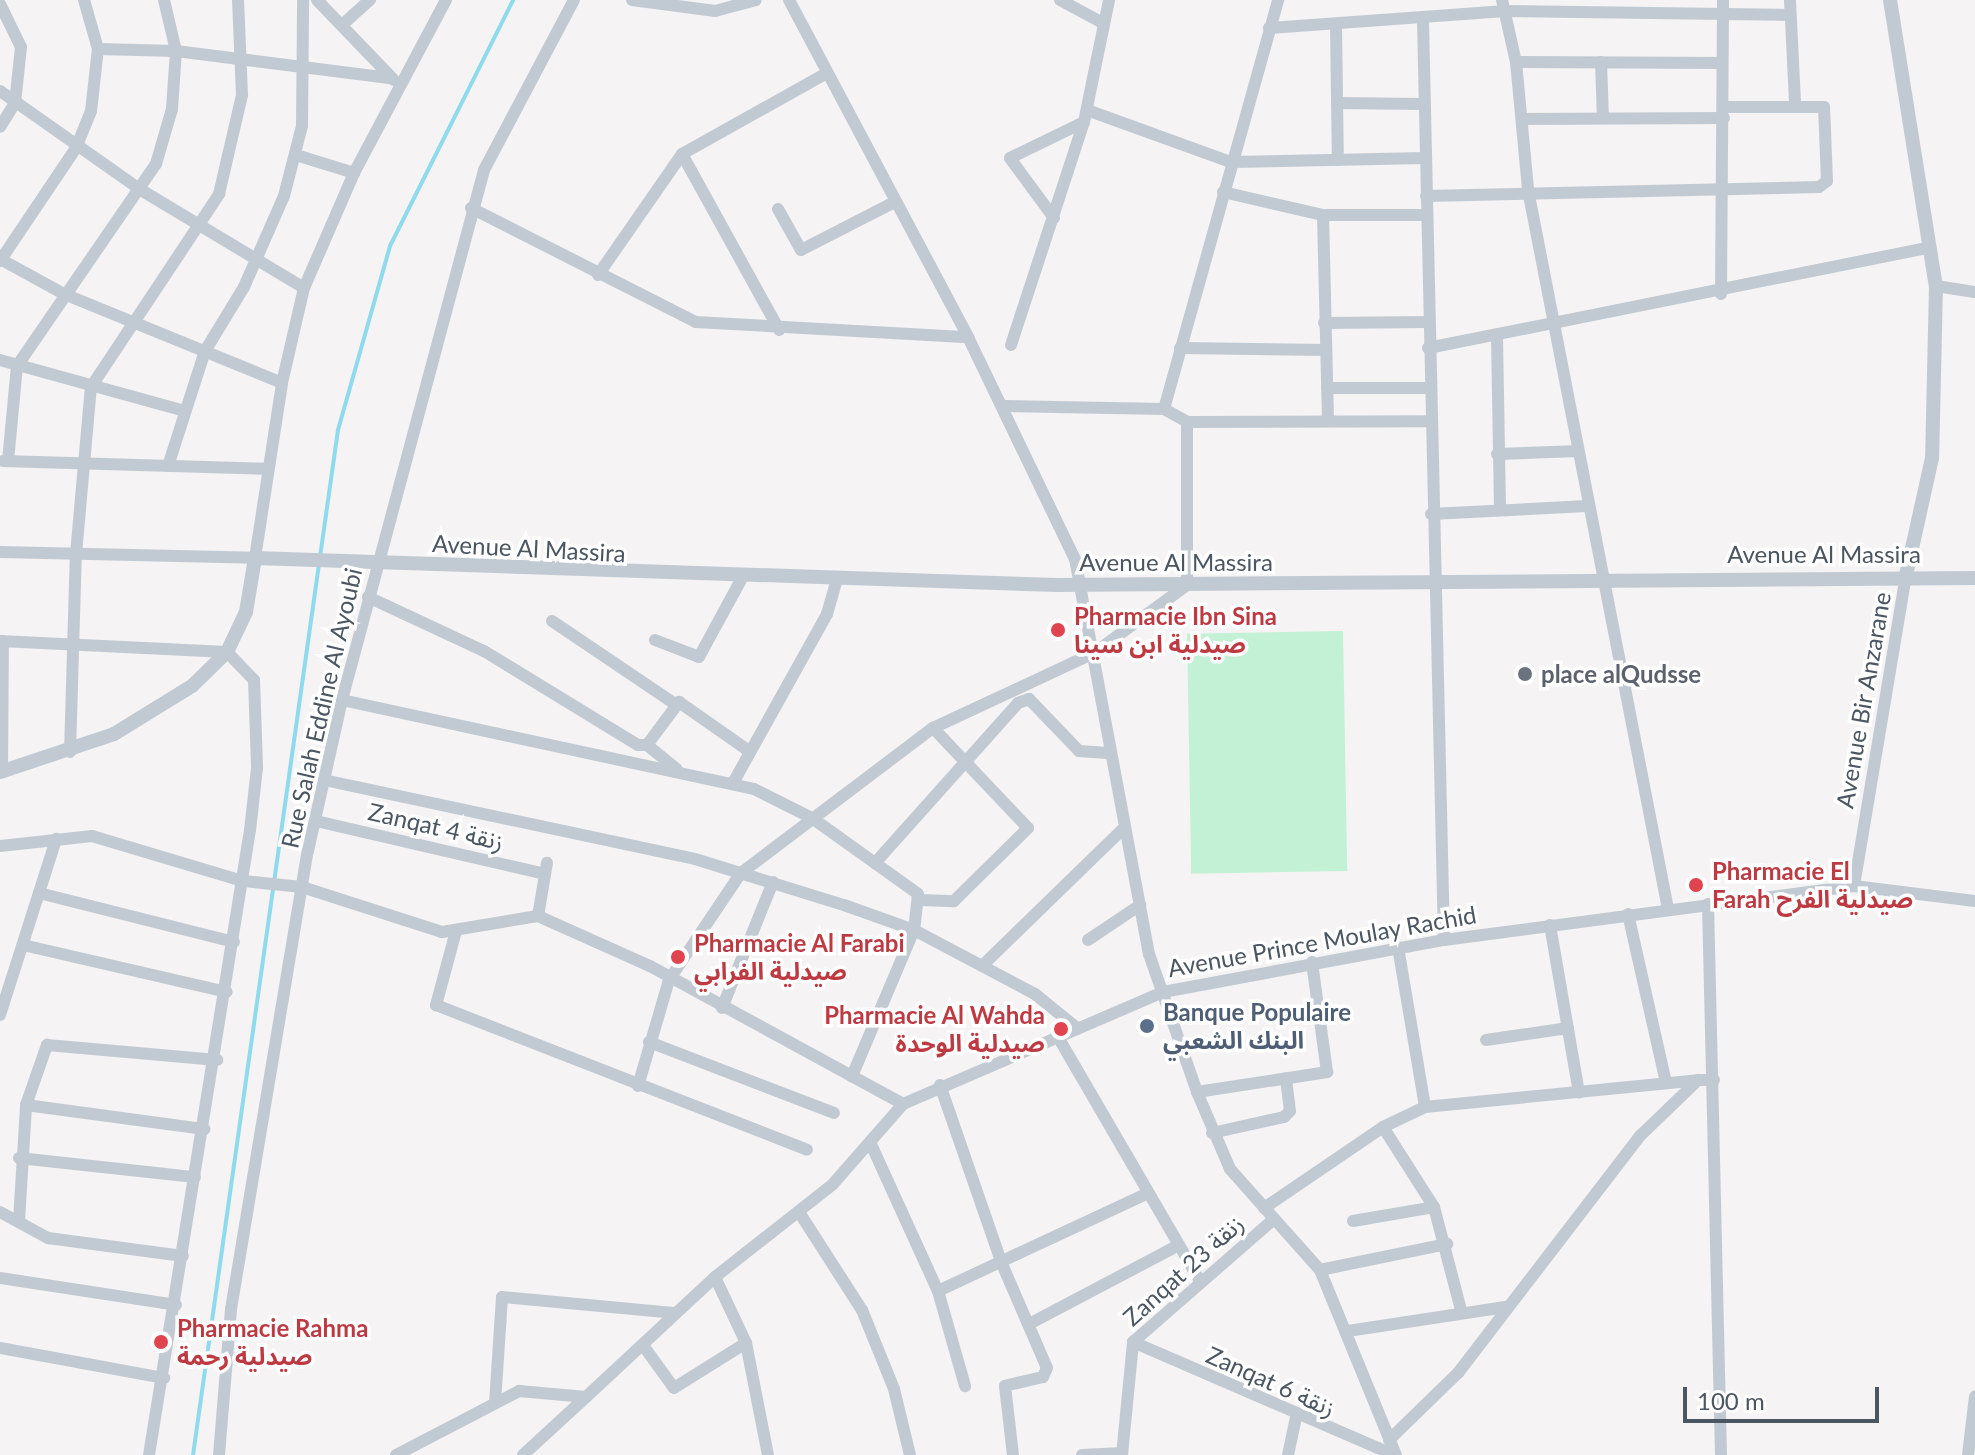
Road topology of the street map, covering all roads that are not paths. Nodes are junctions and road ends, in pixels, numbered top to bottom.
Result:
1 (84, 0) edge
2 (164, 0) edge
3 (238, 0) edge
4 (303, 0) edge
5 (317, 0) edge
6 (370, 0) edge
7 (446, 0) edge
8 (574, 0) edge
9 (632, 0) edge
10 (756, 0) edge
11 (789, 0) edge
12 (1060, 0) edge
13 (1109, 0) edge
14 (1278, 0) edge
15 (1790, 0) edge
16 (1890, 0) edge
17 (0, 4) edge
18 (1656, 4) edge
19 (1504, 5) edge
20 (1723, 6) edge
21 (1790, 15) junction
22 (1101, 22) junction
23 (1423, 22) junction
24 (342, 25) junction
25 (1336, 25) junction
26 (1269, 28) junction
27 (98, 49) junction
28 (176, 51) junction
29 (244, 61) junction
30 (1516, 62) junction
31 (1601, 62) junction
32 (1722, 63) junction
33 (306, 68) junction
34 (827, 73) junction
35 (395, 81) junction
36 (0, 91) edge
37 (15, 103) junction
38 (1337, 103) junction
39 (1795, 103) junction
40 (1424, 104) junction
41 (1724, 112) junction
42 (1086, 116) junction
43 (1603, 118) junction
44 (1522, 119) junction
45 (0, 127) edge
46 (76, 148) junction
47 (682, 154) junction
48 (296, 155) junction
49 (1425, 158) junction
50 (1338, 160) junction
51 (1231, 162) junction
52 (354, 173) junction
53 (141, 190) junction
54 (1528, 190) junction
55 (1724, 190) junction
56 (1223, 192) junction
57 (1426, 196) junction
58 (895, 202) junction
59 (471, 208) junction
60 (778, 209) dead end
61 (1323, 215) junction
62 (1426, 215) junction
63 (1054, 218) junction
64 (201, 225) junction
65 (1927, 248) junction
66 (0, 260) edge
67 (257, 262) junction
68 (598, 275) junction
69 (1936, 286) junction
70 (304, 288) junction
71 (1975, 292) edge
72 (64, 294) junction
73 (1721, 294) junction
74 (130, 321) junction
75 (1428, 322) junction
76 (1324, 323) junction
77 (1555, 327) junction
78 (779, 330) junction
79 (968, 337) junction
80 (1497, 337) junction
81 (1011, 345) dead end
82 (1180, 348) junction
83 (1428, 348) junction
84 (1325, 350) junction
85 (205, 351) junction
86 (0, 360) edge
87 (17, 366) junction
88 (282, 383) junction
89 (91, 387) junction
90 (1327, 388) junction
91 (1429, 388) junction
92 (1004, 406) junction
93 (1164, 409) junction
94 (181, 410) junction
95 (1328, 420) junction
96 (1429, 421) junction
97 (1187, 422) junction
98 (1578, 451) junction
99 (1497, 454) junction
100 (4, 461) edge
101 (84, 463) junction
102 (168, 466) junction
103 (267, 469) junction
104 (1587, 506) junction
105 (1500, 509) junction
106 (1431, 514) junction
107 (0, 552) edge
108 (76, 554) junction
109 (255, 558) junction
110 (377, 563) junction
111 (1906, 575) junction
112 (1602, 576) junction
113 (742, 578) junction
114 (1975, 578) edge
115 (837, 580) junction
116 (1432, 582) junction
117 (1084, 584) junction
118 (1187, 585) junction
119 (368, 597) junction
120 (552, 621) dead end
121 (655, 640) dead end
122 (1, 641) edge
123 (74, 645) junction
124 (227, 652) junction
125 (1094, 653) junction
126 (342, 700) junction
127 (675, 704) junction
128 (933, 728) junction
129 (647, 745) junction
130 (749, 751) junction
131 (70, 752) junction
132 (1111, 753) junction
133 (964, 760) junction
134 (679, 771) junction
135 (1, 772) edge
136 (324, 780) junction
137 (733, 783) junction
138 (812, 818) junction
139 (316, 821) junction
140 (1125, 827) junction
141 (56, 839) junction
142 (0, 846) edge
143 (875, 863) junction
144 (741, 873) junction
145 (247, 882) junction
146 (773, 882) junction
147 (1854, 886) junction
148 (302, 887) junction
149 (39, 893) junction
150 (921, 900) junction
151 (1975, 901) edge
152 (1708, 904) junction
153 (1140, 905) junction
154 (1668, 909) junction
155 (1628, 914) junction
156 (538, 916) junction
157 (1550, 925) junction
158 (914, 930) junction
159 (456, 931) junction
160 (1088, 940) dead end
161 (1444, 940) junction
162 (234, 942) junction
163 (23, 945) junction
164 (1398, 947) junction
165 (1312, 962) junction
166 (982, 966) junction
167 (669, 980) junction
168 (227, 992) junction
169 (1163, 992) junction
170 (722, 1008) junction
171 (0, 1015) edge
172 (1568, 1028) junction
173 (1078, 1029) junction
174 (1058, 1037) junction
175 (1486, 1040) dead end
176 (649, 1042) junction
177 (217, 1060) junction
178 (852, 1076) junction
179 (1286, 1078) junction
180 (1698, 1080) junction
181 (1714, 1080) junction
182 (1666, 1082) junction
183 (940, 1085) junction
184 (638, 1086) junction
185 (1197, 1092) junction
186 (1579, 1093) junction
187 (903, 1104) junction
188 (26, 1105) junction
189 (1425, 1107) junction
190 (834, 1113) dead end
191 (1383, 1127) junction
192 (204, 1129) junction
193 (1212, 1133) junction
194 (870, 1142) junction
195 (807, 1150) dead end
196 (19, 1158) junction
197 (195, 1177) junction
198 (1148, 1193) junction
199 (1434, 1207) junction
200 (1264, 1208) junction
201 (0, 1212) edge
202 (799, 1212) junction
203 (1274, 1219) junction
204 (19, 1221) junction
205 (1353, 1221) dead end
206 (1447, 1244) junction
207 (1179, 1245) junction
208 (183, 1256) junction
209 (1002, 1264) junction
210 (1320, 1270) junction
211 (715, 1277) junction
212 (0, 1278) edge
213 (1199, 1279) junction
214 (938, 1291) junction
215 (176, 1305) junction
216 (1505, 1307) junction
217 (1461, 1310) junction
218 (673, 1313) junction
219 (1031, 1323) junction
220 (1348, 1331) junction
221 (1133, 1342) junction
222 (746, 1343) junction
223 (0, 1348) edge
224 (645, 1348) junction
225 (164, 1378) junction
226 (965, 1386) dead end
227 (1975, 1396) edge
228 (586, 1397) junction
229 (495, 1403) junction
230 (1296, 1417) junction
231 (1389, 1440) junction
232 (1122, 1454) edge
233 (149, 1455) edge
234 (219, 1455) edge
235 (396, 1455) edge
236 (523, 1455) edge
237 (768, 1455) edge
238 (910, 1455) edge
239 (1013, 1455) edge
240 (1082, 1455) edge
241 (1288, 1455) edge
242 (1395, 1455) edge
243 (1721, 1455) edge
244 (1968, 1455) edge

1 - 27 street
2 - 28 street
3 - 29 street
4 - 33 street
5 - 24 street
6 - 24 street
7 - 35 street
8 - 59 street, Rue Salah Eddine Al Ayoubi
9 - 10 street
11 - 34 street
12 - 22 street
13 - 22 street
14 - 26 street
15 - 21 street
16 - 65 street, Avenue Bir Anzarane
17 - 37 street
18 - 19 street
18 - 20 street
19 - 23 street
19 - 30 street
20 - 21 street
20 - 32 street
21 - 39 street
22 - 42 street
23 - 25 street
23 - 40 street
24 - 35 street
25 - 26 street
25 - 38 street
26 - 51 street
27 - 28 street
27 - 46 street
28 - 29 street
28 - 53 street
29 - 33 street
29 - 64 street
30 - 31 street
30 - 44 street
31 - 32 street
31 - 43 street
32 - 41 street
33 - 35 street
33 - 48 street
34 - 47 street
34 - 58 street
35 - 52 street
36 - 37 street
37 - 45 street
37 - 46 street
38 - 40 street
38 - 50 street
39 - 41 street
39 - 55 street
40 - 49 street
41 - 43 street
41 - 55 street
42 - 51 street
42 - 63 street
42 - 63 street
43 - 44 street
44 - 54 street
46 - 53 street
46 - 66 street
47 - 68 street
47 - 78 street
48 - 52 street
48 - 67 street
49 - 50 street
49 - 57 street
50 - 51 street
51 - 56 street
52 - 70 street
53 - 64 street
53 - 72 street
54 - 55 street
54 - 57 street
54 - 77 street
55 - 73 street
56 - 61 street
56 - 82 street
57 - 62 street
58 - 60 street
58 - 79 street
59 - 68 street
59 - 110 street, Rue Salah Eddine Al Ayoubi
61 - 62 street
61 - 76 street
62 - 75 street
63 - 81 street
64 - 67 street
64 - 74 street
65 - 69 street, Avenue Bir Anzarane
65 - 73 street
66 - 72 street
67 - 70 street
67 - 85 street
68 - 78 street
69 - 71 street
69 - 111 street, Avenue Bir Anzarane
70 - 88 street
72 - 74 street
72 - 87 street
73 - 77 street
74 - 85 street
74 - 89 street
75 - 76 street
75 - 83 street
76 - 84 street
77 - 80 street
77 - 98 street
78 - 79 street
79 - 92 street
80 - 83 street
80 - 99 street
82 - 84 street
82 - 93 street
83 - 91 street
84 - 90 street
85 - 88 street
85 - 94 street
86 - 87 street
87 - 89 street
87 - 100 street
88 - 103 street
89 - 94 street
89 - 101 street
90 - 91 street
90 - 95 street
91 - 96 street
92 - 93 street
92 - 117 street
93 - 97 street
94 - 102 street
95 - 96 street
95 - 97 street
96 - 106 street
97 - 118 street
98 - 99 street
98 - 104 street
99 - 105 street
100 - 101 street
101 - 102 street
101 - 108 street
102 - 103 street
103 - 109 street
104 - 105 street
104 - 112 street
105 - 106 street
106 - 116 street
107 - 108 street
108 - 109 street
108 - 123 street
109 - 110 street, Avenue Al Massira
109 - 124 street
110 - 113 street, Avenue Al Massira
110 - 119 street, Rue Salah Eddine Al Ayoubi
111 - 112 street, Avenue Al Massira
111 - 114 street, Avenue Al Massira
111 - 147 street, Avenue Bir Anzarane
112 - 116 street, Avenue Al Massira
112 - 154 street
113 - 115 street, Avenue Al Massira
113 - 121 street
115 - 117 street, Avenue Al Massira
115 - 130 street
116 - 118 street, Avenue Al Massira
116 - 161 street
117 - 118 street, Avenue Al Massira
117 - 125 street
118 - 125 street
119 - 126 street, Rue Salah Eddine Al Ayoubi
119 - 129 street
120 - 127 street
122 - 123 street
122 - 135 street
123 - 124 street
123 - 131 street
124 - 131 street
124 - 145 street
125 - 128 street
125 - 132 street
126 - 134 street
126 - 136 street, Rue Salah Eddine Al Ayoubi
127 - 129 street
127 - 130 street
128 - 133 street
128 - 138 street
129 - 134 street
130 - 137 street
131 - 135 street
132 - 133 street
132 - 140 street
133 - 143 street
133 - 150 street
134 - 137 street
136 - 139 street, Rue Salah Eddine Al Ayoubi
136 - 144 street
137 - 138 street
138 - 143 street
138 - 144 street
139 - 148 street, Rue Salah Eddine Al Ayoubi
139 - 156 street, Zanqat 4 زنقة
140 - 153 street
140 - 166 street
141 - 142 street
141 - 145 street
141 - 149 street
143 - 150 street
144 - 146 street
144 - 167 street
145 - 148 street
145 - 162 street
146 - 158 street
146 - 170 street
147 - 151 street, Avenue Prince Moulay Rachid
147 - 152 street, Avenue Prince Moulay Rachid
148 - 159 street
148 - 234 street, Rue Salah Eddine Al Ayoubi
149 - 162 street
149 - 163 street
150 - 158 street
152 - 154 street, Avenue Prince Moulay Rachid
152 - 181 street
153 - 160 street
153 - 169 street
154 - 155 street, Avenue Prince Moulay Rachid
155 - 157 street, Avenue Prince Moulay Rachid
155 - 182 street
156 - 159 street
156 - 167 street
157 - 161 street, Avenue Prince Moulay Rachid
157 - 172 street
158 - 166 street
158 - 178 street
159 - 184 street
161 - 164 street, Avenue Prince Moulay Rachid
162 - 168 street
163 - 168 street
163 - 171 street
164 - 165 street, Avenue Prince Moulay Rachid
164 - 189 street
165 - 169 street, Avenue Prince Moulay Rachid
165 - 179 street
166 - 173 street
167 - 170 street
167 - 176 street
168 - 177 street
169 - 173 street, Avenue Prince Moulay Rachid
169 - 185 street
170 - 178 street
172 - 175 street
172 - 186 street
173 - 174 street, Avenue Prince Moulay Rachid
174 - 183 street, Avenue Prince Moulay Rachid
174 - 198 street
176 - 184 street
176 - 190 street
177 - 188 street
177 - 192 street
178 - 187 street
179 - 185 street
179 - 193 street
180 - 181 street
180 - 182 street
180 - 216 street
181 - 243 street
182 - 186 street
183 - 187 street, Avenue Prince Moulay Rachid
183 - 209 street
184 - 195 street
185 - 193 street
186 - 189 street
187 - 194 street, Avenue Prince Moulay Rachid
188 - 192 street
188 - 196 street
189 - 191 street
191 - 199 street
191 - 200 street
192 - 197 street
193 - 200 street
194 - 202 street, Avenue Prince Moulay Rachid
194 - 214 street
196 - 197 street
196 - 204 street
197 - 208 street
198 - 207 street
198 - 209 street
199 - 205 street
199 - 206 street
200 - 203 street
201 - 204 street
202 - 211 street, Avenue Prince Moulay Rachid
202 - 238 street
203 - 210 street
203 - 213 street, Zanqat 23 زنقة
204 - 208 street
206 - 210 street
206 - 217 street
207 - 213 street
207 - 219 street
208 - 215 street
209 - 214 street
209 - 219 street
210 - 220 street
211 - 218 street, Avenue Prince Moulay Rachid
211 - 222 street
212 - 215 street
213 - 221 street, Zanqat 23 زنقة
214 - 226 street
215 - 225 street
216 - 217 street
216 - 231 street
217 - 220 street
218 - 224 street, Avenue Prince Moulay Rachid
218 - 229 street
219 - 239 street
220 - 231 street
221 - 230 street, Zanqat 6 زنقة
221 - 232 street, Zanqat 23 زنقة
222 - 224 street
222 - 237 street
223 - 225 street
224 - 228 street, Avenue Prince Moulay Rachid
225 - 233 street
227 - 244 street
228 - 229 street
228 - 236 street, Avenue Prince Moulay Rachid
229 - 235 street
230 - 241 street
230 - 242 street, Zanqat 6 زنقة
231 - 242 street
232 - 240 street

